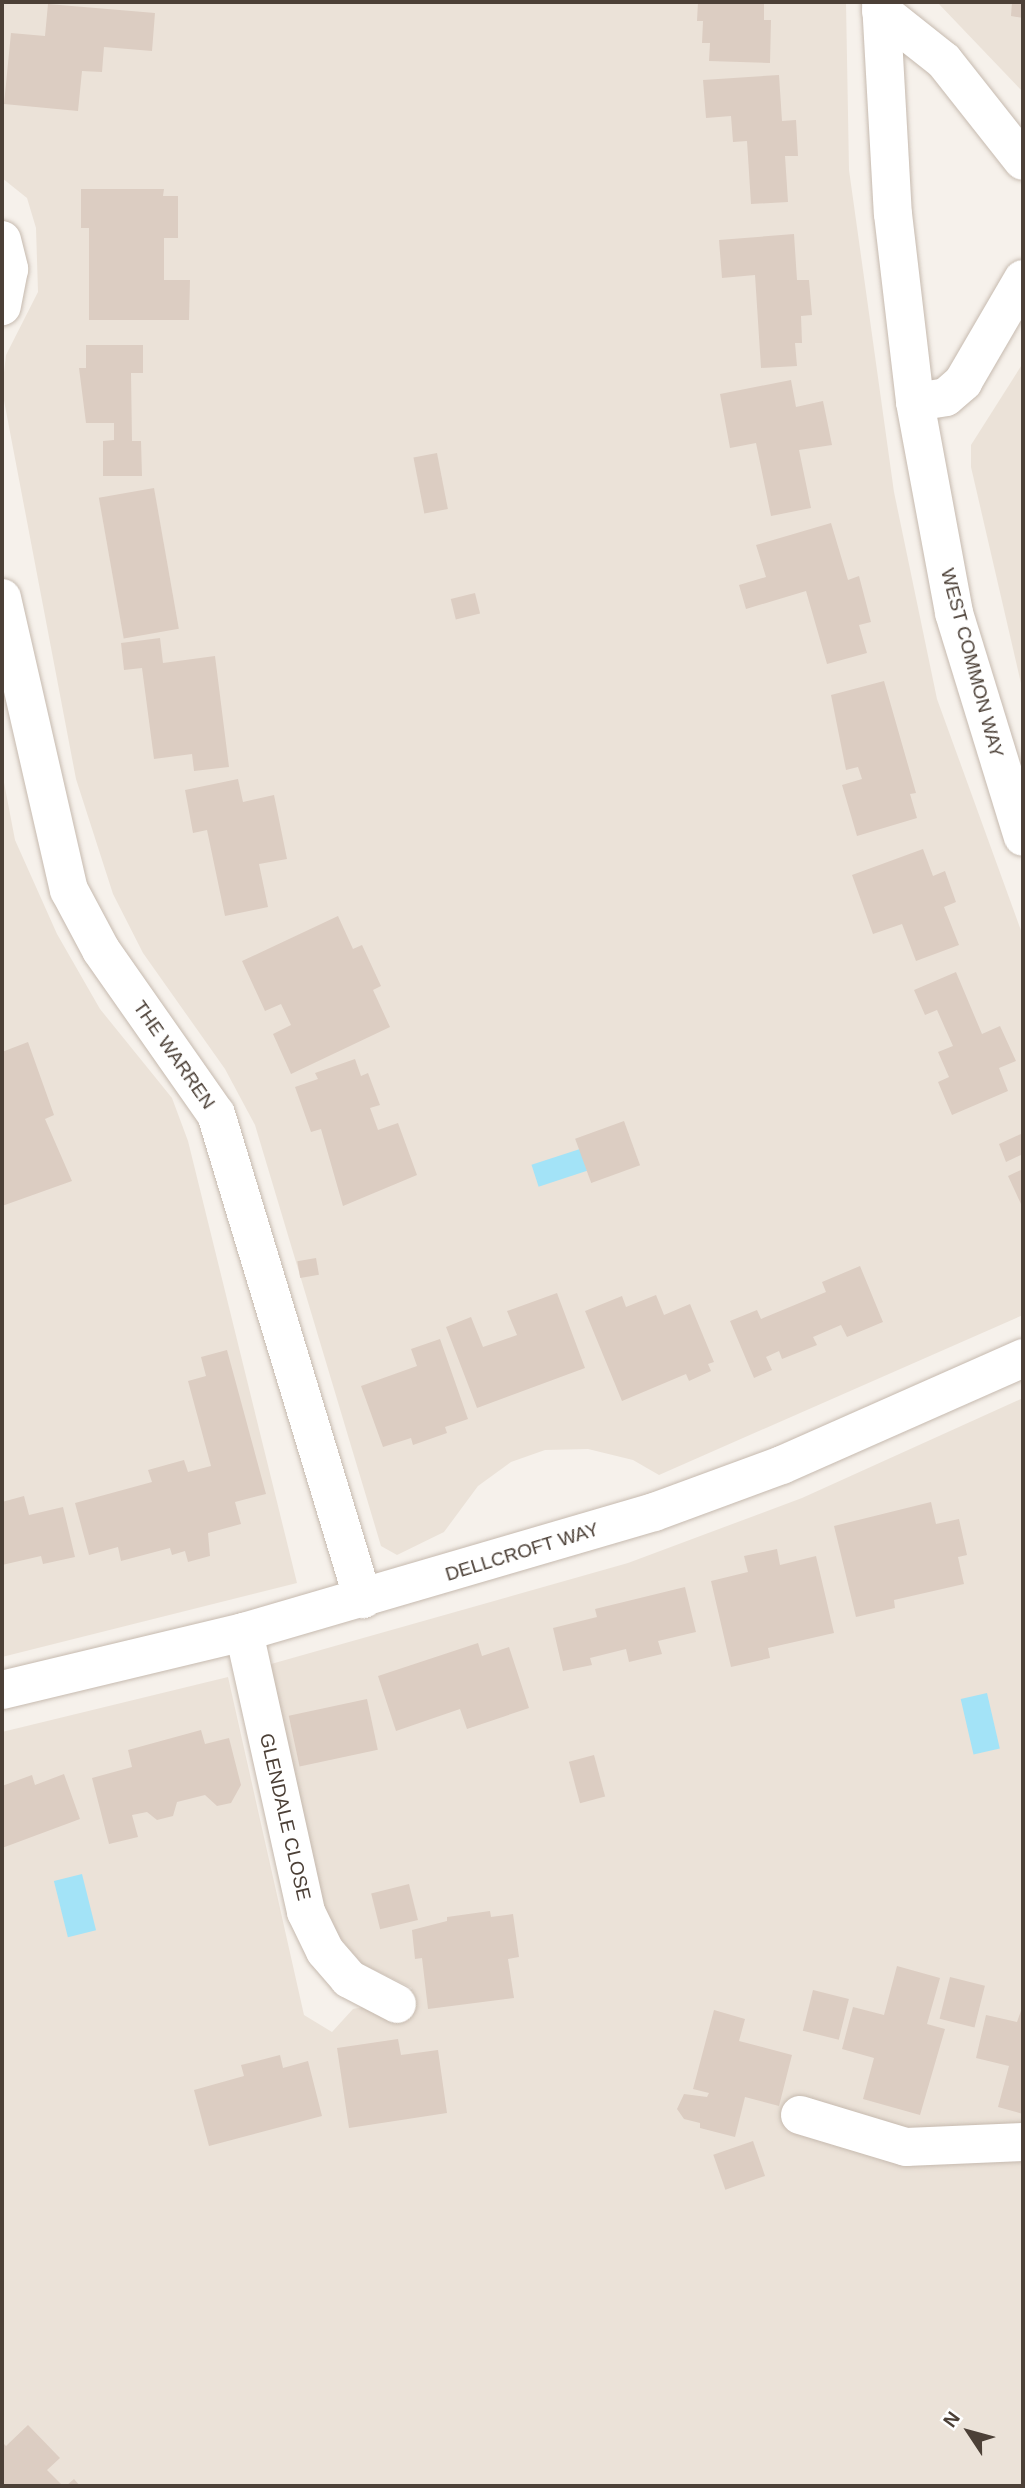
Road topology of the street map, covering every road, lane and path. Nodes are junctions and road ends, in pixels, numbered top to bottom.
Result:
1 (881, 6) edge
2 (1023, 161) edge
3 (2, 240) edge
4 (1023, 279) edge
5 (2, 306) edge
6 (915, 402) junction
7 (2, 598) edge
8 (1023, 837) edge
9 (1023, 1358) edge
10 (363, 1599) junction
11 (243, 1632) junction
12 (2, 1690) edge
13 (397, 2004) dead end
14 (800, 2115) dead end
15 (1023, 2143) edge

1 - 2 street, WEST COMMON WAY
1 - 6 street, WEST COMMON WAY
3 - 5 street
4 - 6 street
6 - 8 street, WEST COMMON WAY
7 - 10 street, THE WARREN
9 - 10 street, DELLCROFT WAY
10 - 11 street, DELLCROFT WAY
11 - 12 street, DELLCROFT WAY
11 - 13 street, GLENDALE CLOSE
14 - 15 street

